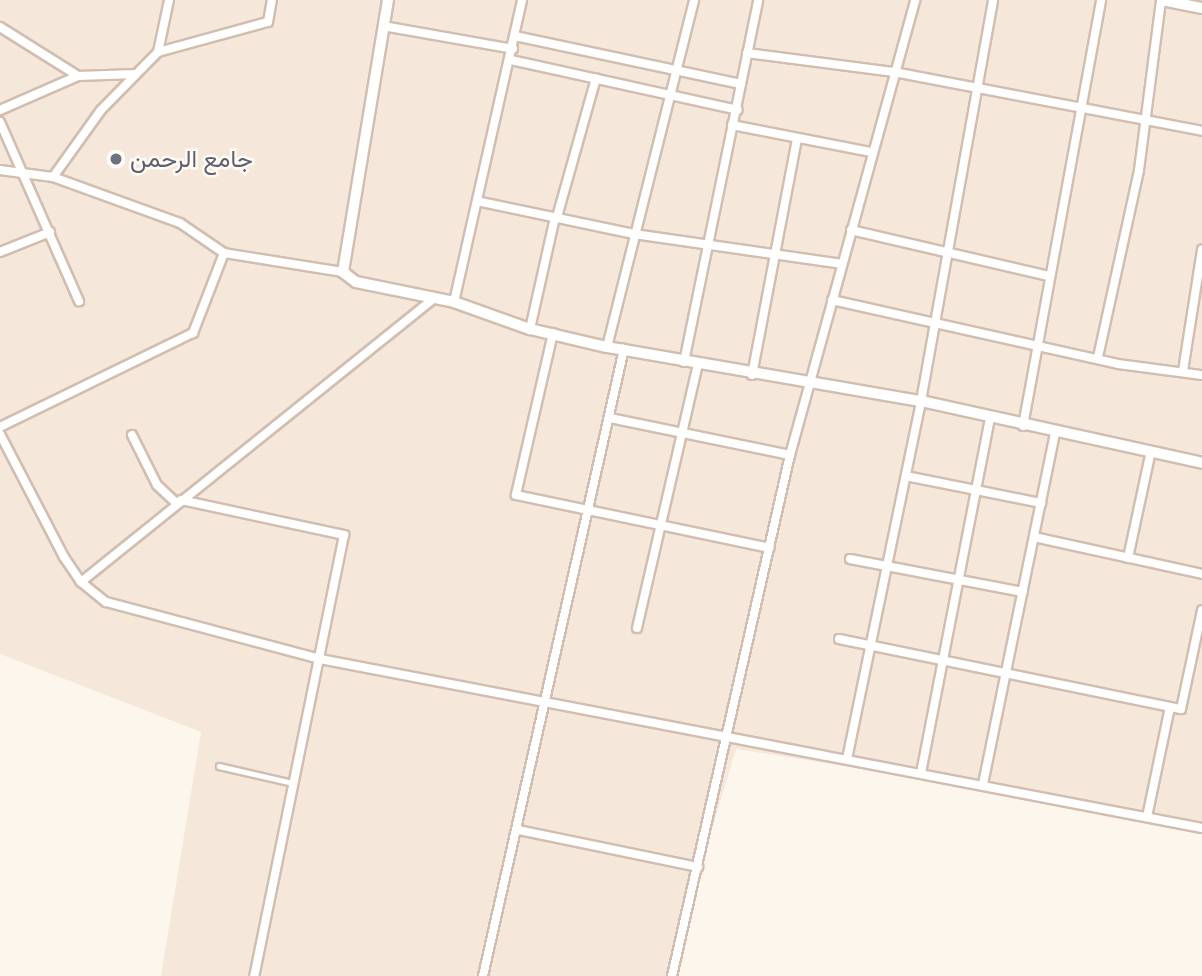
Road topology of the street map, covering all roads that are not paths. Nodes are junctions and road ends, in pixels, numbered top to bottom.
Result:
1 (170, 0) edge
2 (272, 0) edge
3 (388, 0) edge
4 (522, 0) edge
5 (694, 0) edge
6 (758, 0) edge
7 (915, 0) edge
8 (993, 0) edge
9 (1101, 0) edge
10 (1161, 0) edge
11 (1202, 8) edge
12 (383, 26) junction
13 (0, 27) edge
14 (515, 36) junction
15 (513, 49) junction
16 (158, 52) junction
17 (747, 53) junction
18 (511, 60) junction
19 (674, 71) junction
20 (894, 72) junction
21 (136, 74) junction
22 (78, 76) junction
23 (596, 78) junction
24 (741, 84) junction
25 (978, 91) junction
26 (666, 92) junction
27 (1080, 109) junction
28 (0, 110) edge
29 (738, 110) junction
30 (1144, 121) junction
31 (0, 122) edge
32 (732, 125) junction
33 (1202, 131) edge
34 (797, 139) junction
35 (871, 152) junction
36 (0, 170) edge
37 (25, 172) junction
38 (54, 177) junction
39 (481, 202) junction
40 (556, 217) junction
41 (851, 230) junction
42 (50, 232) junction
43 (634, 234) junction
44 (707, 245) junction
45 (1202, 249) edge
46 (0, 252) edge
47 (224, 253) junction
48 (950, 253) junction
49 (773, 255) junction
50 (841, 264) junction
51 (342, 272) junction
52 (1049, 276) junction
53 (435, 297) junction
54 (1198, 297) edge
55 (832, 300) junction
56 (79, 301) dead end
57 (454, 302) junction
58 (936, 321) junction
59 (530, 330) junction
60 (553, 333) junction
61 (1035, 344) junction
62 (607, 347) junction
63 (624, 349) junction
64 (1098, 357) junction
65 (684, 362) junction
66 (698, 364) junction
67 (1183, 371) junction
68 (752, 375) junction
69 (1202, 375) edge
70 (808, 386) junction
71 (921, 401) junction
72 (610, 418) junction
73 (990, 418) junction
74 (1023, 426) junction
75 (0, 428) edge
76 (683, 433) junction
77 (1055, 433) junction
78 (0, 434) edge
79 (132, 435) dead end
80 (1150, 454) junction
81 (790, 455) junction
82 (1202, 463) edge
83 (906, 476) junction
84 (973, 489) junction
85 (178, 502) junction
86 (1041, 503) junction
87 (590, 510) junction
88 (662, 525) junction
89 (1034, 537) junction
90 (770, 548) junction
91 (1128, 558) junction
92 (850, 559) dead end
93 (887, 566) junction
94 (1202, 573) edge
95 (956, 578) junction
96 (81, 582) junction
97 (1023, 592) junction
98 (1202, 610) edge
99 (637, 628) dead end
100 (839, 639) dead end
101 (872, 646) junction
102 (320, 659) junction
103 (940, 660) junction
104 (1007, 674) junction
105 (543, 704) junction
106 (1170, 707) junction
107 (727, 738) junction
108 (847, 759) junction
109 (219, 766) dead end
110 (921, 772) junction
111 (294, 783) junction
112 (983, 784) junction
113 (1147, 817) junction
114 (1202, 828) edge
115 (517, 830) junction
116 (698, 867) junction
117 (254, 976) edge
118 (483, 976) edge
119 (671, 976) edge

1 - 16 street
2 - 16 street
3 - 12 street
4 - 14 street
5 - 19 street
6 - 17 street
7 - 20 street
8 - 25 street
9 - 27 street
10 - 11 street
10 - 30 street
12 - 15 street
12 - 51 street
13 - 22 street
14 - 15 street
14 - 19 street
15 - 18 street
16 - 21 street
17 - 20 street
17 - 24 street
18 - 23 street
18 - 39 street
19 - 24 street
19 - 26 street
20 - 25 street
20 - 35 street
21 - 22 street
21 - 38 street
22 - 28 street
23 - 26 street
23 - 40 street
24 - 29 street
25 - 27 street
25 - 48 street
26 - 29 street
26 - 43 street
27 - 30 street
27 - 52 street
29 - 32 street
30 - 33 street
30 - 64 street
31 - 37 street
32 - 34 street
32 - 44 street
34 - 35 street
34 - 49 street
35 - 41 street
36 - 37 street
37 - 38 street
37 - 42 street
38 - 47 street
39 - 40 street
39 - 57 street
40 - 43 street
40 - 59 street
41 - 48 street
41 - 50 street
42 - 46 street
42 - 56 street
43 - 44 street
43 - 62 street
44 - 49 street
44 - 65 street
45 - 54 street
47 - 51 street
47 - 75 street
48 - 52 street
48 - 58 street
49 - 50 street
49 - 68 street
50 - 55 street
51 - 53 street
52 - 61 street
53 - 57 street
53 - 85 street
54 - 67 street
55 - 58 street
55 - 70 street
57 - 59 street
58 - 61 street
58 - 71 street
59 - 60 street
60 - 62 street
60 - 87 street
61 - 64 street
61 - 74 street
62 - 63 street
63 - 65 street
63 - 72 street
64 - 67 street
65 - 66 street
66 - 68 street
66 - 76 street
67 - 69 street
68 - 70 street
70 - 71 street
70 - 81 street
71 - 73 street
71 - 83 street
72 - 76 street
72 - 87 street
73 - 74 street
73 - 84 street
74 - 77 street
76 - 81 street
76 - 88 street
77 - 80 street
77 - 86 street
78 - 96 street
79 - 85 street
80 - 82 street
80 - 91 street
81 - 90 street
83 - 84 street
83 - 93 street
84 - 86 street
84 - 95 street
85 - 96 street
85 - 102 street
86 - 89 street
87 - 88 street
87 - 105 street
88 - 90 street
88 - 99 street
89 - 91 street
89 - 97 street
90 - 107 street
91 - 94 street
92 - 93 street
93 - 95 street
93 - 101 street
95 - 97 street
95 - 103 street
96 - 102 street
97 - 104 street
98 - 106 street
100 - 101 street
101 - 103 street
101 - 108 street
102 - 105 street
102 - 111 street
103 - 104 street
103 - 110 street
104 - 106 street
104 - 112 street
105 - 107 street
105 - 115 street
106 - 113 street
107 - 108 street
107 - 116 street
108 - 110 street
109 - 111 lane
110 - 112 street
111 - 117 street
112 - 113 street
113 - 114 street
115 - 116 street
115 - 118 street
116 - 119 street

